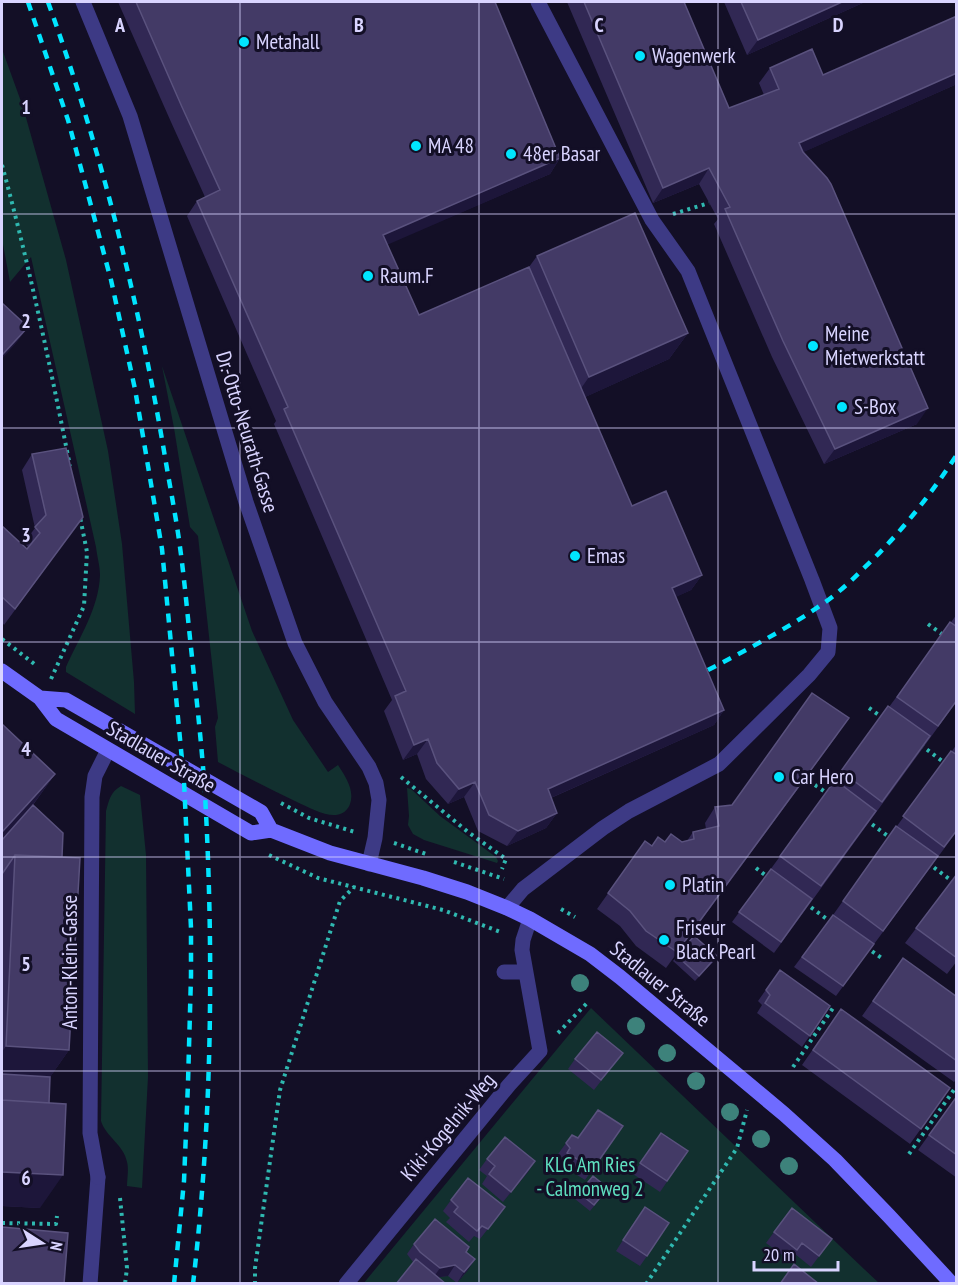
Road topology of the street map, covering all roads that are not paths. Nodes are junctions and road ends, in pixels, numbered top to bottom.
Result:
1 (83, 2) edge
2 (538, 2) edge
3 (2, 671) edge
4 (40, 698) junction
5 (108, 750) junction
6 (271, 830) junction
7 (369, 864) junction
8 (507, 908) junction
9 (530, 919) junction
10 (504, 972) dead end
11 (526, 972) junction
12 (90, 1284) edge
13 (346, 1284) edge
14 (952, 1284) edge

1 - 7 street, Dr.-Otto-Neurath-Gasse
2 - 8 street
3 - 4 main road, Stadlauer Straße
4 - 5 main road, Stadlauer Straße
4 - 6 main road, Stadlauer Straße
5 - 6 main road, Stadlauer Straße
5 - 12 street, Anton-Klein-Gasse
6 - 7 main road, Stadlauer Straße
7 - 8 main road, Stadlauer Straße
8 - 9 main road, Stadlauer Straße
9 - 11 street
9 - 14 main road, Stadlauer Straße
10 - 11 street
11 - 13 street, Kiki-Kogelnik-Weg

